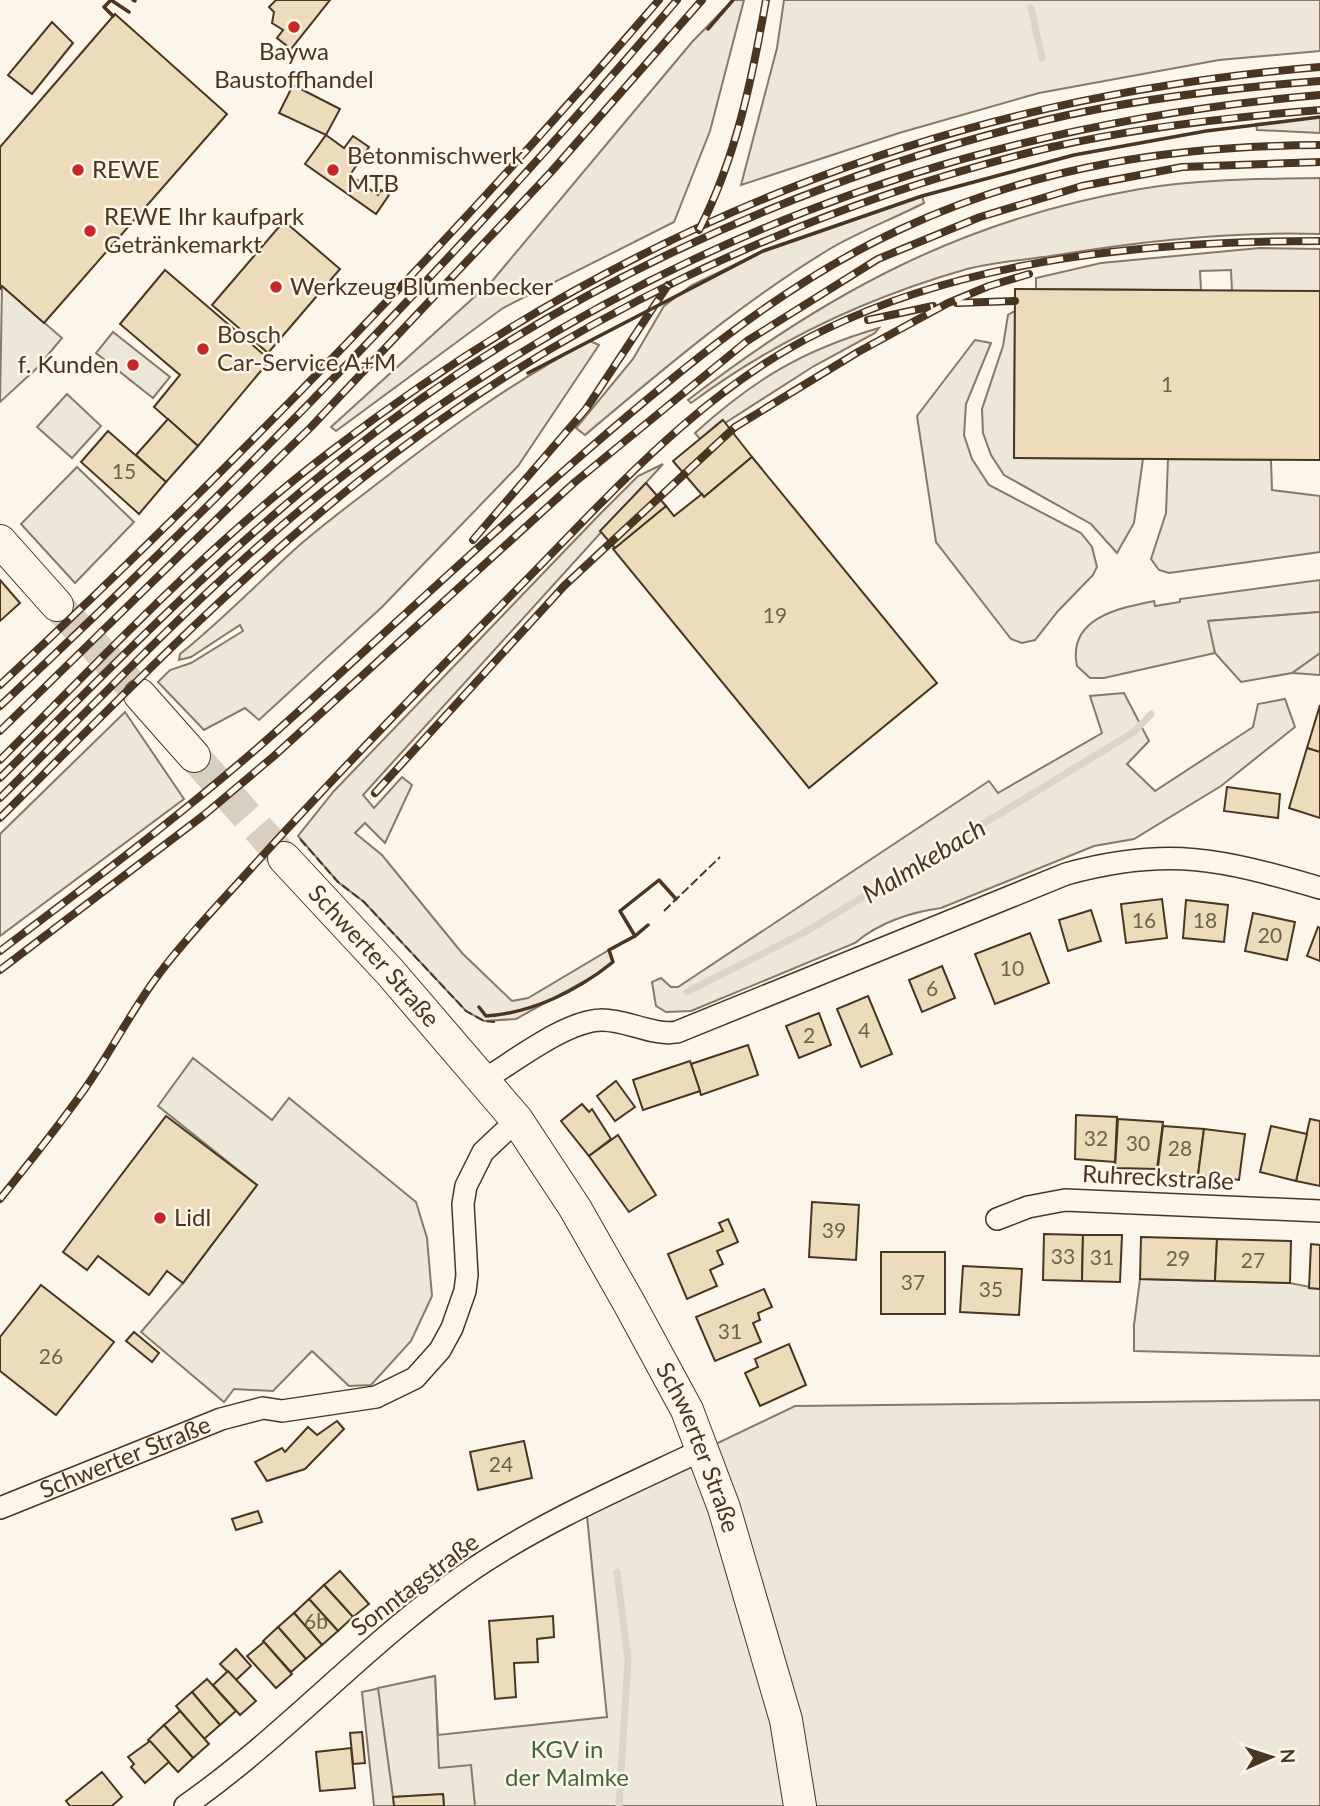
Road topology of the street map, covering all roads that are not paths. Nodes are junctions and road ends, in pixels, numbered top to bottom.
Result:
1 (0, 541) edge
2 (57, 605) tunnel mouth
3 (140, 695) tunnel mouth
4 (194, 756) tunnel mouth
5 (284, 858) tunnel mouth
6 (1320, 888) edge
7 (485, 1079) junction
8 (517, 1120) junction
9 (1320, 1211) edge
10 (997, 1219) dead end
11 (704, 1449) junction
12 (0, 1508) edge
13 (185, 1806) edge
14 (800, 1806) edge

1 - 2 main road
3 - 4 main road
5 - 7 main road, Schwerter Straße
6 - 7 street
7 - 8 main road, Schwerter Straße
8 - 11 main road, Schwerter Straße
8 - 12 street, Schwerter Straße
9 - 10 street, Ruhreckstraße
11 - 13 street, Sonntagstraße
11 - 14 main road, Schwerter Straße

